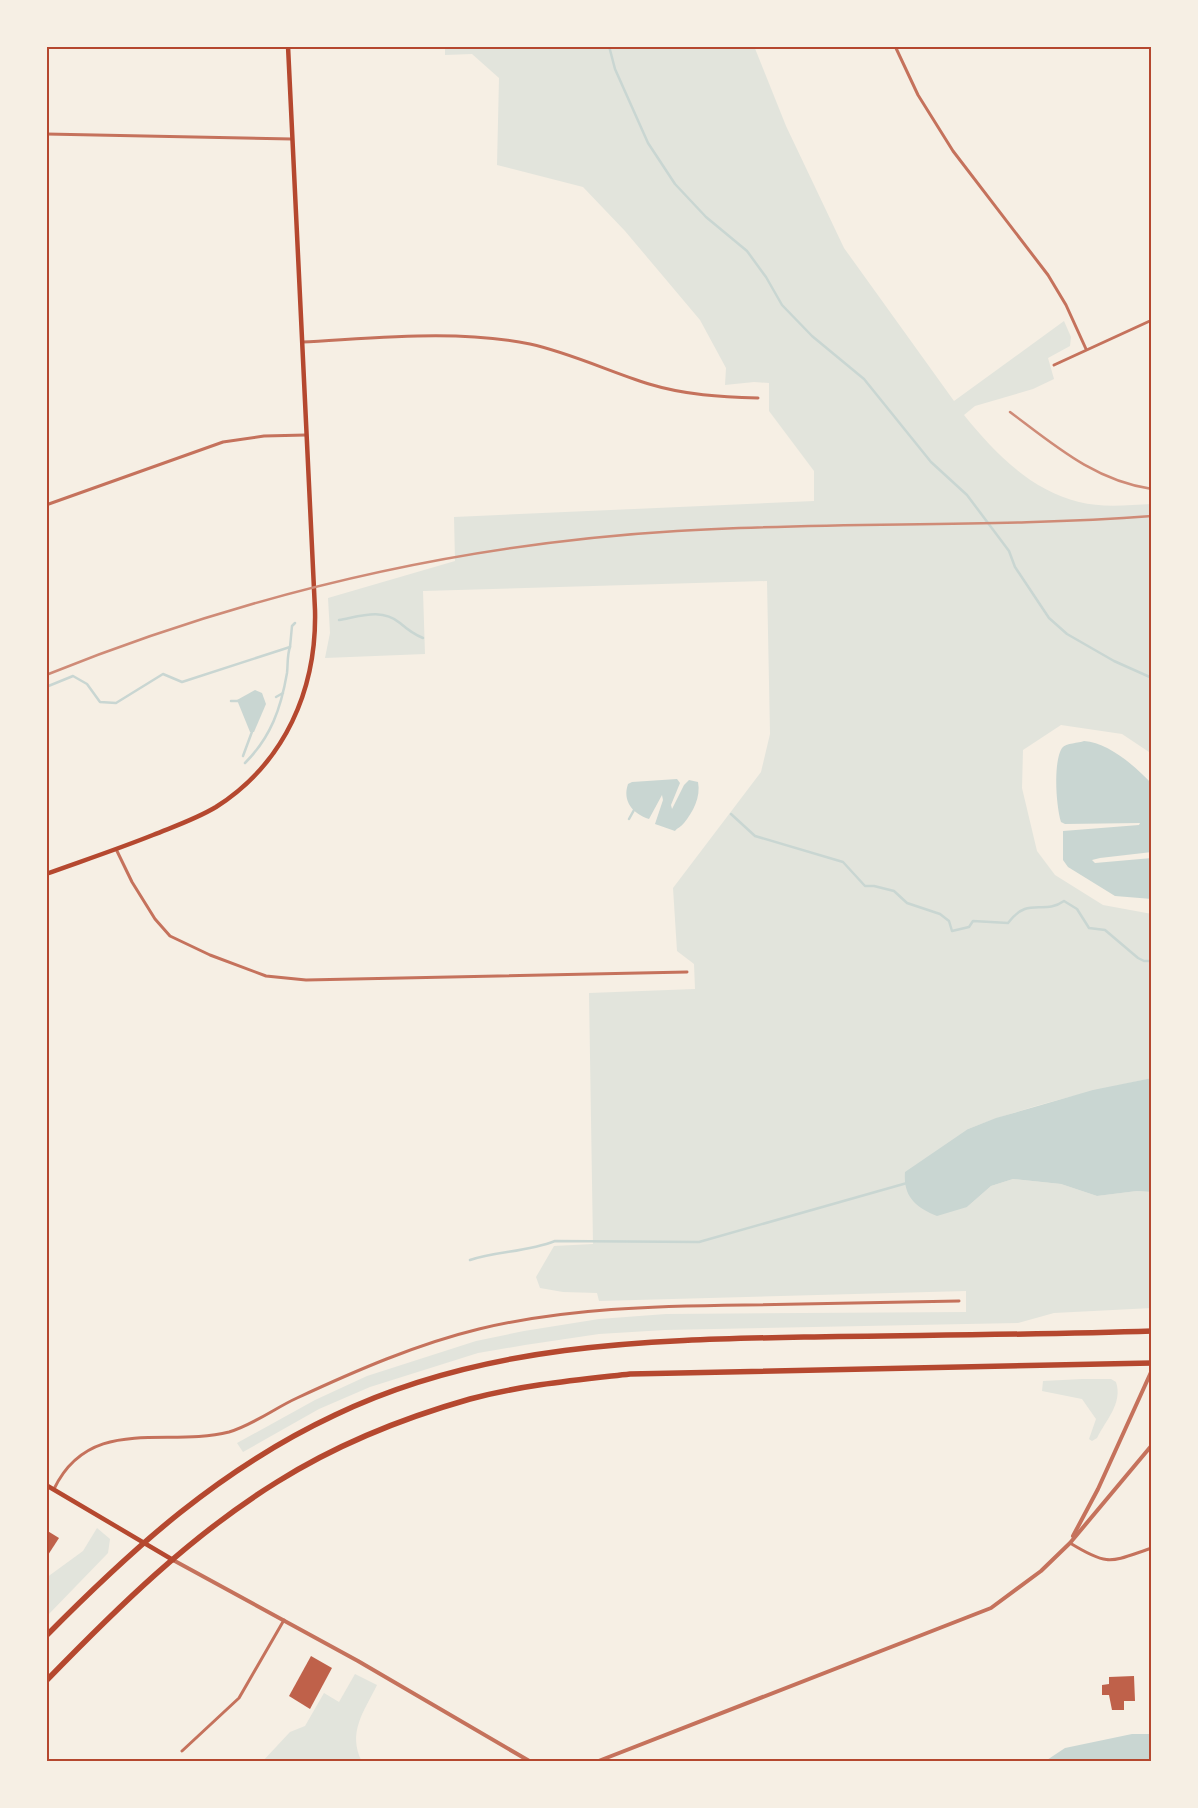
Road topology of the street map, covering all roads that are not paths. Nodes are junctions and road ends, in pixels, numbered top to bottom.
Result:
1 (288, 46) edge
2 (895, 46) edge
3 (46, 134) edge
4 (292, 139) junction
5 (1152, 320) edge
6 (302, 342) junction
7 (1086, 349) junction
8 (1054, 365) dead end
9 (758, 398) dead end
10 (306, 436) junction
11 (46, 505) edge
12 (116, 849) junction
13 (46, 874) edge
14 (687, 972) dead end
15 (959, 1301) dead end
16 (1152, 1331) edge
17 (1152, 1363) edge
18 (1152, 1370) edge
19 (1152, 1445) edge
20 (46, 1485) edge
21 (54, 1489) junction
22 (143, 1542) junction
23 (1070, 1543) junction
24 (1152, 1548) edge
25 (174, 1560) junction
26 (284, 1620) junction
27 (46, 1636) edge
28 (46, 1681) edge
29 (182, 1751) dead end
30 (531, 1762) edge
31 (596, 1762) edge

1 - 4 main road
2 - 7 street
3 - 4 street
4 - 6 main road
5 - 7 street
6 - 9 street
6 - 10 main road
7 - 8 street
10 - 11 street
10 - 12 main road
12 - 13 main road
12 - 14 street
15 - 21 street
16 - 22 highway
17 - 25 highway
18 - 23 street
19 - 23 street
20 - 21 main road
21 - 22 main road
22 - 25 main road
22 - 27 highway
23 - 24 street
23 - 31 street
25 - 26 street
25 - 28 highway
26 - 29 street
26 - 30 street

